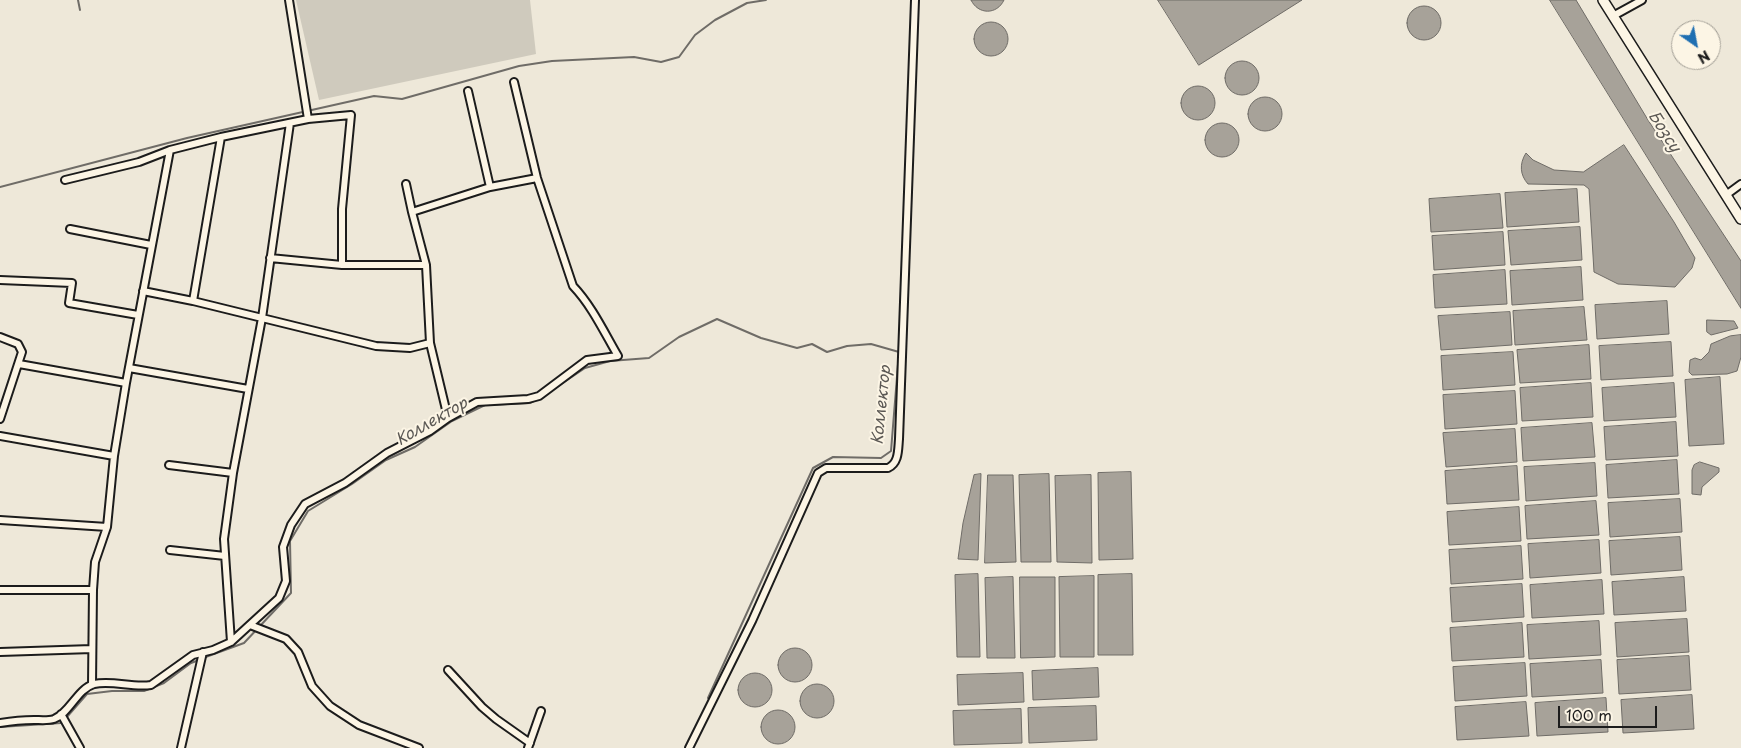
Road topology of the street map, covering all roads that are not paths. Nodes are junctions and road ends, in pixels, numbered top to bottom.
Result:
1 (289, 0) edge
2 (915, 0) edge
3 (1604, 0) edge
4 (1642, 0) edge
5 (1613, 16) junction
6 (514, 82) dead end
7 (468, 91) dead end
8 (307, 113) junction
9 (290, 123) junction
10 (222, 137) junction
11 (170, 150) junction
12 (537, 178) junction
13 (65, 180) dead end
14 (406, 184) dead end
15 (1741, 184) edge
16 (490, 187) junction
17 (1726, 195) junction
18 (412, 212) junction
19 (1741, 219) edge
20 (70, 229) dead end
21 (151, 245) junction
22 (270, 258) junction
23 (342, 265) junction
24 (426, 265) junction
25 (0, 280) edge
26 (143, 292) junction
27 (193, 302) junction
28 (138, 315) junction
29 (262, 318) junction
30 (0, 337) edge
31 (430, 343) junction
32 (19, 364) junction
33 (129, 368) junction
34 (126, 383) junction
35 (248, 389) junction
36 (2, 406) edge
37 (448, 418) junction
38 (0, 419) edge
39 (0, 436) edge
40 (114, 456) junction
41 (169, 465) dead end
42 (233, 473) junction
43 (0, 520) edge
44 (107, 527) junction
45 (170, 550) dead end
46 (225, 556) junction
47 (0, 590) edge
48 (93, 590) junction
49 (250, 625) junction
50 (231, 642) junction
51 (92, 649) junction
52 (0, 652) edge
53 (203, 652) junction
54 (448, 670) dead end
55 (92, 685) junction
56 (541, 711) dead end
57 (61, 714) junction
58 (0, 722) edge
59 (529, 746) edge
60 (80, 748) edge
61 (181, 748) edge
62 (419, 748) edge
63 (689, 748) edge

1 - 8 street
2 - 63 street
3 - 5 main road
4 - 5 street
5 - 17 main road
6 - 12 street
7 - 16 street
8 - 9 street
8 - 23 street
9 - 10 street
9 - 22 street
10 - 11 street
10 - 27 street
11 - 13 street
11 - 21 street
12 - 16 street
12 - 37 street
14 - 18 street
15 - 17 street
16 - 18 street
17 - 19 main road
18 - 24 street
20 - 21 street
21 - 26 street
22 - 23 street
22 - 29 street
23 - 24 street
24 - 31 street
25 - 28 street
26 - 27 street
26 - 28 street
27 - 29 street
28 - 33 street
29 - 31 street
29 - 35 street
30 - 32 street
31 - 37 street
32 - 34 street
32 - 36 street
33 - 34 street
33 - 35 street
34 - 40 street
35 - 42 street
36 - 38 street
37 - 49 street
39 - 40 street
40 - 44 street
41 - 42 street
42 - 46 street
43 - 44 street
44 - 48 street
45 - 46 street
46 - 50 street
47 - 48 street
48 - 51 street
49 - 50 street
49 - 62 street
50 - 53 street
51 - 52 street
51 - 55 street
53 - 55 street
53 - 61 street
54 - 59 street
55 - 57 street
56 - 59 street
57 - 58 street
57 - 60 street

